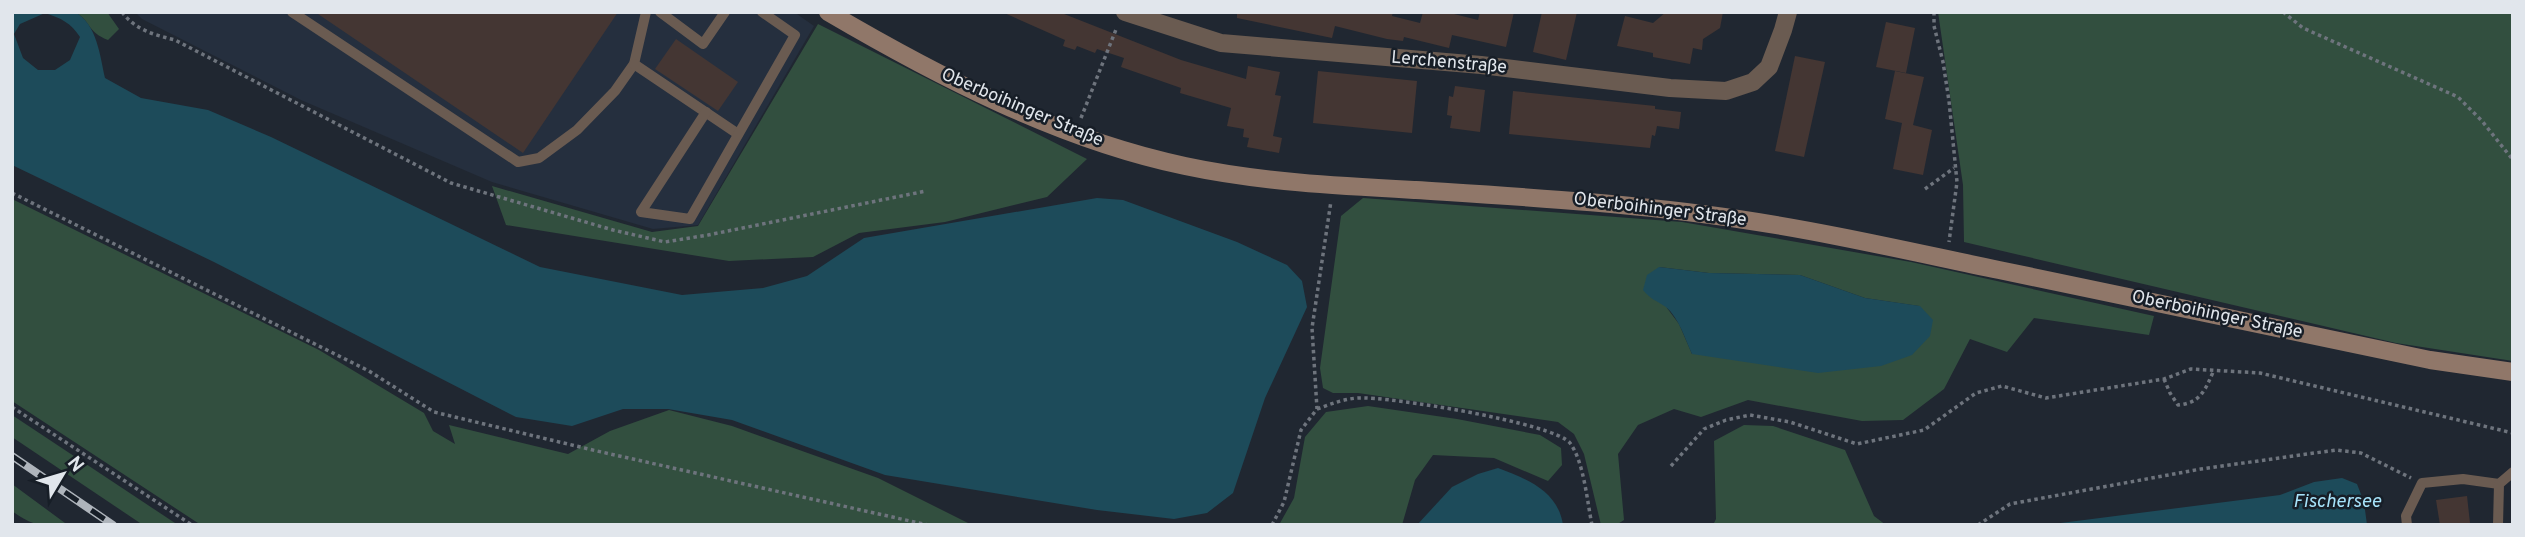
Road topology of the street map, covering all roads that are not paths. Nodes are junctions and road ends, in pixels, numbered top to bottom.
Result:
1 (292, 12) edge
2 (646, 12) edge
3 (660, 12) edge
4 (725, 12) edge
5 (762, 12) edge
6 (828, 12) edge
7 (1788, 12) edge
8 (1124, 15) edge
9 (634, 64) junction
10 (706, 112) junction
11 (738, 134) junction
12 (2513, 372) edge
13 (2513, 472) edge
14 (2499, 484) junction
15 (2406, 525) edge
16 (2498, 525) edge

1 - 9 lane
2 - 9 lane
3 - 4 lane
5 - 11 lane
6 - 12 main road, Oberboihinger Straße
7 - 8 street, Lerchenstraße
9 - 10 lane
10 - 11 lane
10 - 11 lane
13 - 14 lane
14 - 15 lane
14 - 16 lane

